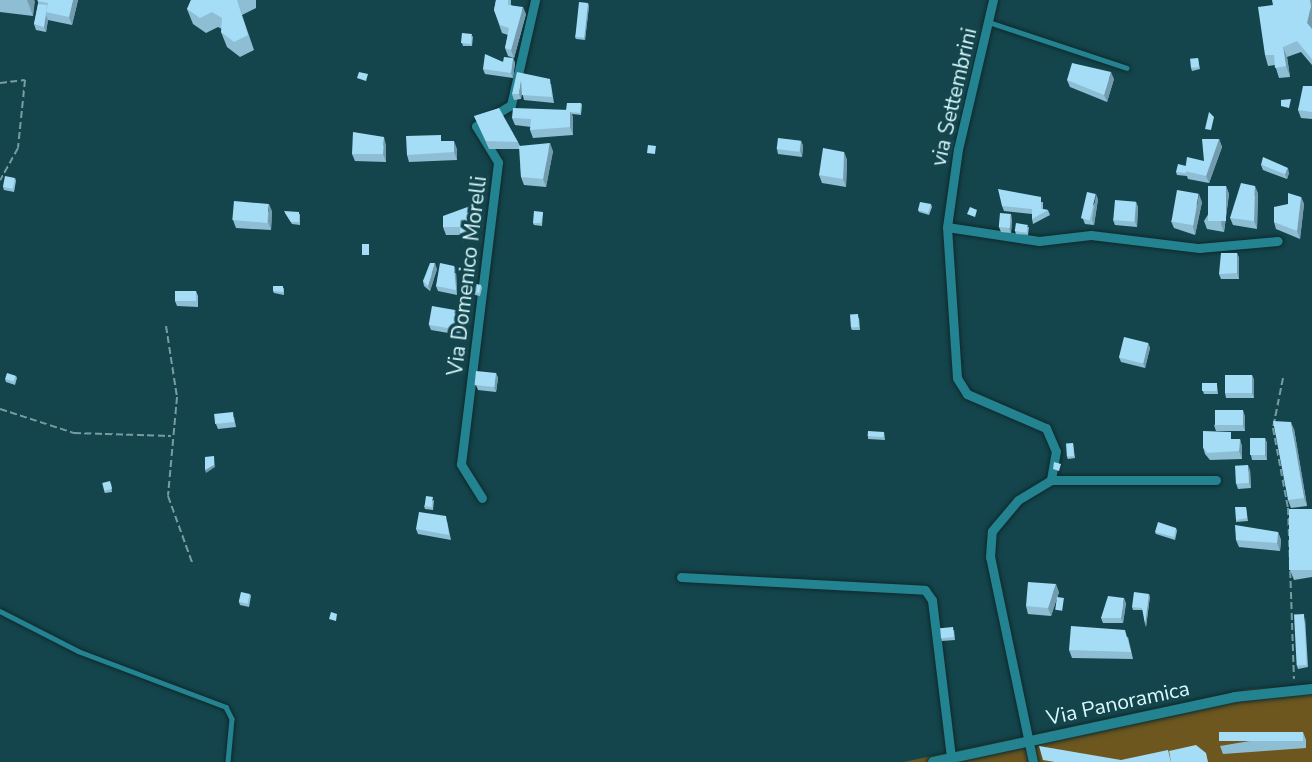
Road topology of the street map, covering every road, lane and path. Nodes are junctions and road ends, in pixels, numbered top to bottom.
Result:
1 (535, 0) edge
2 (993, 0) edge
3 (989, 22) junction
4 (1127, 68) dead end
5 (0, 83) edge
6 (0, 180) edge
7 (947, 227) junction
8 (1278, 241) dead end
9 (166, 326) dead end
10 (1283, 378) dead end
11 (0, 409) edge
12 (173, 436) junction
13 (1051, 480) junction
14 (1216, 480) dead end
15 (482, 498) dead end
16 (193, 565) dead end
17 (681, 577) dead end
18 (0, 611) edge
19 (1312, 689) edge
20 (1295, 691) junction
21 (1024, 743) junction
22 (951, 758) junction
23 (228, 762) edge
24 (933, 762) edge
25 (1033, 762) edge

1 - 15 street, Via Domenico Morelli
2 - 3 street, via Settembrini
3 - 4 lane
3 - 7 street, via Settembrini
5 - 6 path
7 - 8 street
7 - 13 street, via Settembrini
9 - 12 path
10 - 20 path
11 - 12 path
12 - 16 path
13 - 14 street
13 - 21 street
17 - 22 street
18 - 23 lane
19 - 20 street, Via Panoramica
20 - 21 street, Via Panoramica
21 - 22 street, Via Panoramica
21 - 25 street
22 - 24 street, Via Panoramica

